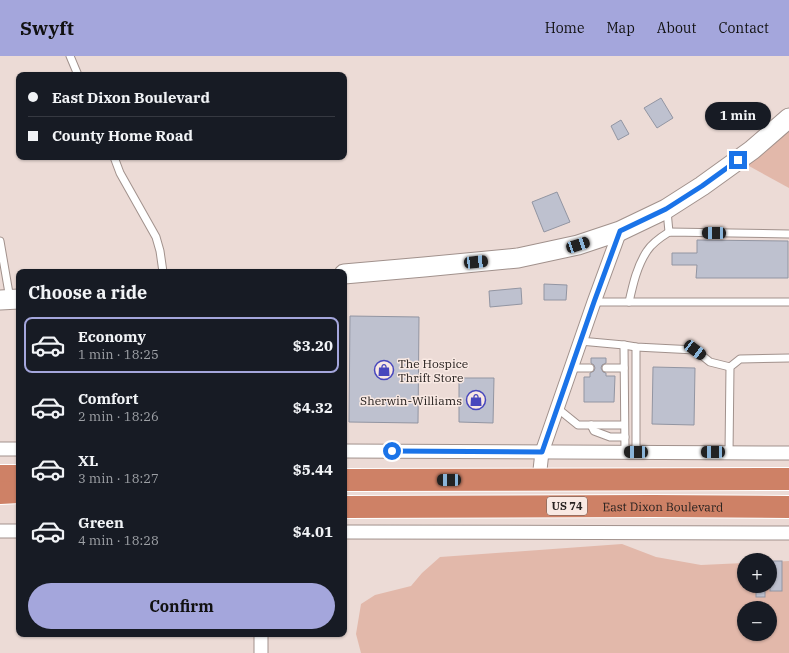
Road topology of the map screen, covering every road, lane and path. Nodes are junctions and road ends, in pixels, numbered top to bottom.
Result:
1 (70, 56) edge
2 (77, 72) edge
3 (789, 118) edge
4 (115, 160) edge
5 (666, 209) junction
6 (620, 231) junction
7 (669, 232) junction
8 (789, 234) edge
9 (0, 241) edge
10 (163, 269) edge
11 (347, 274) edge
12 (10, 300) edge
13 (594, 302) junction
14 (629, 302) junction
15 (789, 302) edge
16 (580, 341) junction
17 (624, 345) junction
18 (636, 347) junction
19 (789, 358) edge
20 (730, 366) junction
21 (570, 368) junction
22 (590, 368) dead end
23 (606, 368) dead end
24 (624, 368) junction
25 (557, 408) junction
26 (591, 425) junction
27 (624, 425) junction
28 (625, 438) junction
29 (0, 449) edge
30 (16, 449) edge
31 (347, 451) edge
32 (542, 452) junction
33 (630, 452) junction
34 (729, 453) junction
35 (789, 453) edge
36 (0, 476) edge
37 (16, 476) edge
38 (539, 479) junction
39 (789, 479) edge
40 (347, 480) edge
41 (0, 492) edge
42 (16, 492) edge
43 (0, 505) edge
44 (16, 506) edge
45 (347, 507) edge
46 (789, 507) edge
47 (0, 531) edge
48 (16, 531) edge
49 (347, 532) edge
50 (789, 533) edge
51 (260, 637) edge
52 (261, 653) edge

1 - 2 lane
3 - 5 street
4 - 10 lane
5 - 6 street
5 - 7 lane
6 - 11 street
6 - 13 street
7 - 8 lane
7 - 14 lane
9 - 12 lane
13 - 14 lane
13 - 16 street
14 - 15 lane
16 - 17 lane
16 - 21 street
17 - 18 lane
17 - 24 lane
18 - 20 lane
18 - 33 lane
19 - 20 lane
20 - 34 lane
21 - 22 lane
21 - 25 street
23 - 24 lane
24 - 27 lane
25 - 26 lane
25 - 32 street
26 - 27 lane
26 - 28 lane
27 - 28 lane
28 - 33 lane
29 - 30 street
31 - 32 street
32 - 33 street
32 - 38 street
33 - 34 street
34 - 35 street
36 - 37 highway
38 - 39 highway, US 74
38 - 40 highway, US 74
41 - 42 highway
43 - 44 highway
45 - 46 highway, East Dixon Boulevard / US 74
47 - 48 street
49 - 50 street
51 - 52 street

